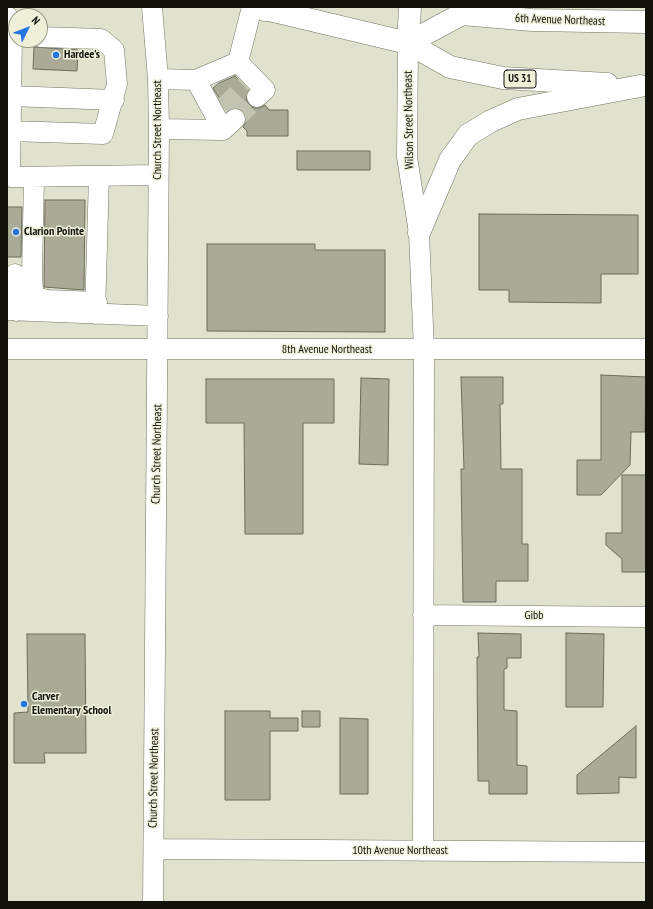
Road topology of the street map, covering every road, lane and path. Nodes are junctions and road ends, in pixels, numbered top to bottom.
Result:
1 (152, 7) edge
2 (410, 7) edge
3 (515, 7) edge
4 (262, 8) edge
5 (532, 20) junction
6 (646, 22) edge
7 (48, 36) edge
8 (408, 43) junction
9 (11, 48) edge
10 (238, 62) junction
11 (158, 79) junction
12 (196, 80) junction
13 (10, 85) edge
14 (643, 86) edge
15 (252, 87) dead end
16 (114, 100) junction
17 (159, 129) junction
18 (10, 131) junction
19 (158, 175) junction
20 (99, 176) junction
21 (34, 177) junction
22 (419, 233) junction
23 (18, 274) edge
24 (96, 309) junction
25 (11, 311) edge
26 (158, 316) junction
27 (7, 349) edge
28 (158, 349) junction
29 (646, 349) edge
30 (424, 350) junction
31 (423, 615) junction
32 (646, 617) edge
33 (154, 849) junction
34 (423, 851) junction
35 (646, 852) edge
36 (153, 902) edge

1 - 11 street, Church Street Northeast
2 - 8 main road, Wilson Street Northeast
3 - 5 main road
4 - 8 main road, US 31
4 - 10 street
5 - 6 main road, 6th Avenue Northeast
5 - 8 main road, 6th Avenue Northeast
7 - 16 street
8 - 14 main road, US 31
8 - 22 street, Wilson Street Northeast
9 - 13 street
10 - 12 street
10 - 15 street
11 - 12 street
11 - 17 street, Church Street Northeast
12 - 17 street
13 - 16 street
13 - 18 street
14 - 22 main road
16 - 18 street
17 - 19 street, Church Street Northeast
18 - 21 street
19 - 20 street
19 - 26 street, Church Street Northeast
20 - 21 street
20 - 24 street
21 - 23 street
22 - 30 street, Wilson Street Northeast
23 - 24 street
23 - 25 street
24 - 25 street
24 - 26 street
26 - 28 street, Church Street Northeast
27 - 28 street, 8th Avenue Northeast
28 - 30 street, 8th Avenue Northeast
28 - 33 street, Church Street Northeast
29 - 30 street, 8th Avenue Northeast
30 - 31 street, Wilson Street Northeast
31 - 32 street, Gibb
31 - 34 street, Wilson Street Northeast
33 - 34 street, 10th Avenue Northeast
33 - 36 street, Church Street Northeast
34 - 35 street, 10th Avenue Northeast

